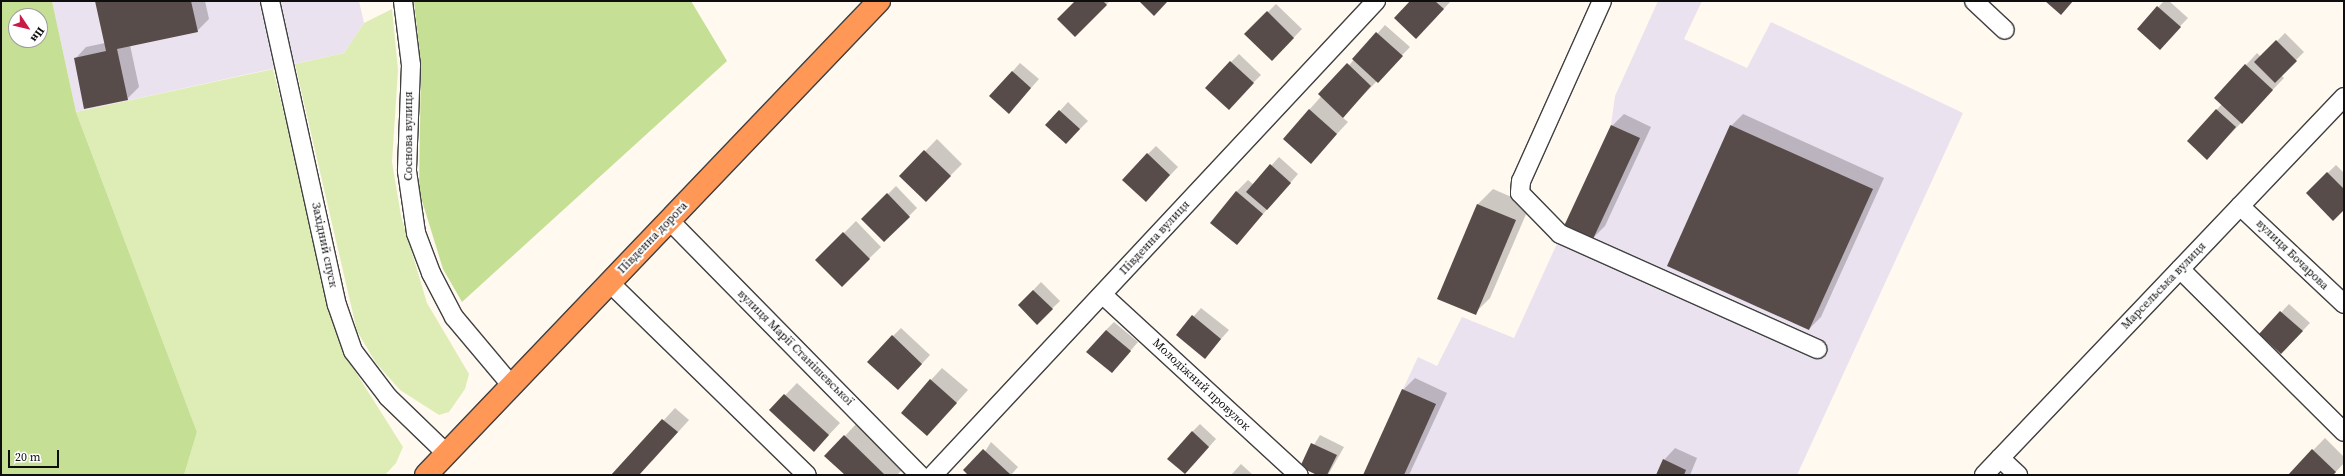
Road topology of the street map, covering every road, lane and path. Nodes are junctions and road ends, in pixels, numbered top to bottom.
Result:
1 (270, 1) edge
2 (403, 1) edge
3 (879, 1) edge
4 (1376, 1) edge
5 (1602, 1) edge
6 (1974, 1) edge
7 (2005, 30) dead end
8 (2344, 97) edge
9 (2240, 206) junction
10 (670, 220) junction
11 (2180, 269) junction
12 (610, 283) junction
13 (1103, 294) junction
14 (2344, 304) edge
15 (1817, 349) dead end
16 (512, 386) junction
17 (2344, 432) edge
18 (447, 454) junction
19 (2000, 458) junction
20 (426, 475) edge
21 (807, 475) edge
22 (920, 475) edge
23 (933, 475) edge
24 (1299, 475) edge
25 (1984, 475) edge
26 (2018, 475) edge

1 - 18 street, Західний спуск
2 - 16 street, Соснова вулиця
3 - 10 highway, Південна дорога
4 - 13 street, Південна вулиця
5 - 15 street
6 - 7 street
8 - 9 street, Марсельська вулиця
9 - 11 street, Марсельська вулиця
9 - 14 street, вулиця Бочарова
10 - 12 highway, Південна дорога
10 - 22 street, вулиця Марії Станішевської
11 - 17 street
11 - 19 street, Марсельська вулиця
12 - 16 highway, Південна дорога
12 - 21 street
13 - 23 street, Південна вулиця
13 - 24 street, Молодіжний провулок
16 - 18 highway, Південна дорога
18 - 20 highway, Південна дорога
19 - 25 street, Марсельська вулиця
19 - 26 street

